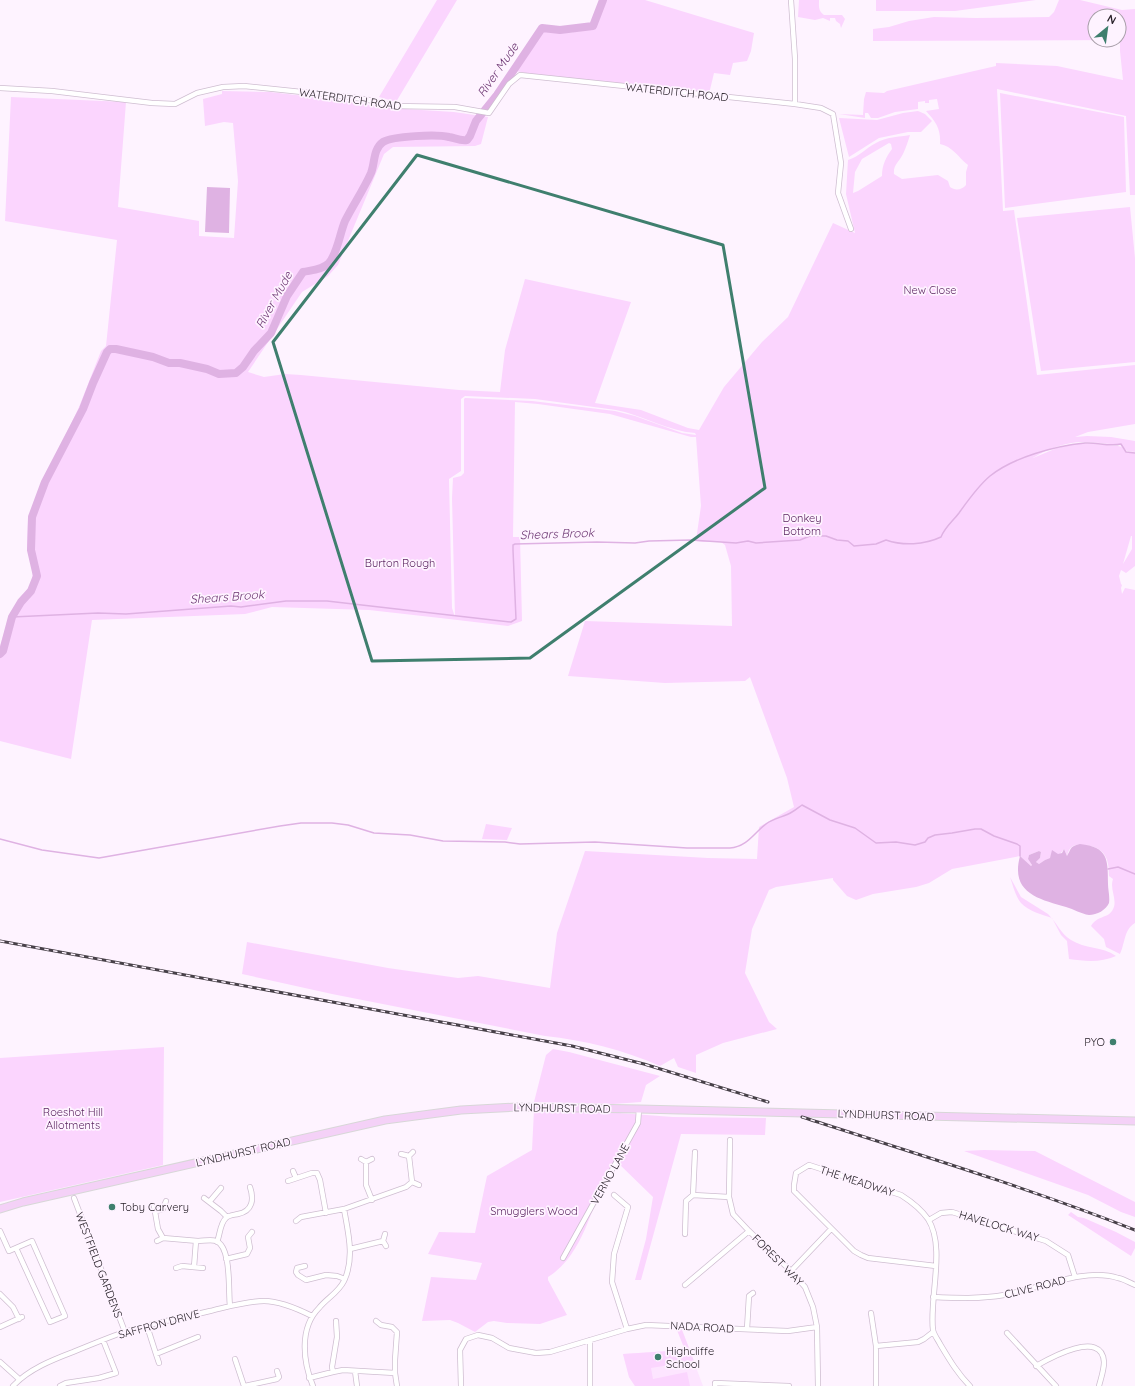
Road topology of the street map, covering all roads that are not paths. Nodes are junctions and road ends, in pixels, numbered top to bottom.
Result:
1 (792, 0) edge
2 (0, 88) edge
3 (795, 104) junction
4 (851, 229) dead end
5 (639, 1109) junction
6 (1135, 1121) edge
7 (730, 1140) dead end
8 (413, 1152) dead end
9 (695, 1152) dead end
10 (402, 1154) dead end
11 (409, 1156) junction
12 (361, 1159) dead end
13 (372, 1159) dead end
14 (366, 1162) junction
15 (293, 1171) dead end
16 (296, 1178) junction
17 (288, 1181) dead end
18 (412, 1182) junction
19 (419, 1185) dead end
20 (250, 1187) dead end
21 (221, 1188) dead end
22 (614, 1195) dead end
23 (693, 1195) junction
24 (729, 1197) junction
25 (74, 1198) dead end
26 (204, 1198) dead end
27 (372, 1200) junction
28 (166, 1201) dead end
29 (210, 1201) junction
30 (0, 1208) edge
31 (344, 1209) junction
32 (326, 1213) junction
33 (226, 1217) junction
34 (929, 1220) junction
35 (296, 1221) dead end
36 (831, 1228) junction
37 (0, 1231) edge
38 (252, 1232) dead end
39 (749, 1232) junction
40 (385, 1234) dead end
41 (685, 1234) dead end
42 (242, 1236) dead end
43 (248, 1237) junction
44 (164, 1238) junction
45 (157, 1241) dead end
46 (196, 1241) junction
47 (383, 1241) junction
48 (217, 1242) junction
49 (386, 1246) dead end
50 (16, 1248) junction
51 (350, 1249) junction
52 (563, 1258) dead end
53 (226, 1259) junction
54 (305, 1266) dead end
55 (936, 1266) junction
56 (194, 1267) junction
57 (176, 1268) dead end
58 (203, 1268) dead end
59 (791, 1271) junction
60 (1075, 1277) junction
61 (345, 1278) junction
62 (685, 1285) dead end
63 (1135, 1286) edge
64 (0, 1294) edge
65 (749, 1295) dead end
66 (933, 1297) junction
67 (230, 1306) junction
68 (871, 1313) dead end
69 (312, 1316) junction
70 (336, 1321) dead end
71 (376, 1321) dead end
72 (382, 1325) junction
73 (147, 1326) junction
74 (0, 1327) edge
75 (817, 1327) junction
76 (330, 1328) dead end
77 (336, 1328) junction
78 (627, 1329) junction
79 (747, 1329) junction
80 (379, 1330) dead end
81 (125, 1332) junction
82 (933, 1332) junction
83 (1007, 1333) dead end
84 (198, 1337) dead end
85 (103, 1340) junction
86 (590, 1340) junction
87 (876, 1346) junction
88 (156, 1354) junction
89 (235, 1359) dead end
90 (0, 1362) edge
91 (159, 1362) dead end
92 (1036, 1366) junction
93 (277, 1370) dead end
94 (355, 1371) junction
95 (333, 1372) junction
96 (116, 1373) junction
97 (395, 1373) junction
98 (309, 1378) junction
99 (19, 1379) junction
100 (118, 1380) dead end
101 (876, 1385) edge
102 (13, 1386) edge
103 (60, 1386) edge
104 (244, 1386) edge
105 (313, 1386) edge
106 (357, 1386) edge
107 (397, 1386) edge
108 (461, 1386) edge
109 (590, 1386) edge
110 (715, 1386) edge
111 (789, 1386) edge
112 (818, 1386) edge
113 (882, 1386) edge
114 (970, 1386) edge
115 (1056, 1386) edge
116 (1099, 1386) edge

1 - 3 street
2 - 3 street, WATERDITCH ROAD
3 - 4 street
5 - 6 main road, LYNDHURST ROAD
5 - 30 main road, LYNDHURST ROAD
5 - 52 street, VERNO LANE
7 - 24 street, FOREST WAY
8 - 11 street
9 - 23 street
10 - 11 street
11 - 18 street
12 - 14 street
13 - 14 street
14 - 27 street
15 - 16 street
16 - 17 street
16 - 32 street
18 - 19 street
18 - 27 street
20 - 33 street
21 - 29 street
22 - 78 street
23 - 24 street
23 - 41 street
24 - 39 street, FOREST WAY
25 - 81 street, WESTFIELD GARDENS
26 - 29 street
27 - 31 street
28 - 44 street
29 - 33 street
31 - 32 street
31 - 51 street
32 - 35 street
33 - 48 street
34 - 36 street, THE MEADWAY
34 - 55 street, THE MEADWAY
34 - 60 street, HAVELOCK WAY
36 - 55 street, THE MEADWAY
36 - 59 street
37 - 50 street
38 - 43 street
39 - 59 street, FOREST WAY
39 - 62 street
40 - 47 street
42 - 43 street
43 - 53 street
44 - 45 street
44 - 46 street
46 - 48 street
46 - 56 street
47 - 49 street
47 - 51 street
48 - 53 street
50 - 50 street
51 - 61 street
53 - 67 street
54 - 61 street
55 - 66 street
56 - 57 street
56 - 58 street
59 - 75 street, FOREST WAY
60 - 63 street, CLIVE ROAD
60 - 66 street, CLIVE ROAD
61 - 69 street
64 - 74 street
65 - 79 street
66 - 82 street
67 - 69 street, SAFFRON DRIVE
67 - 73 street, SAFFRON DRIVE
68 - 87 street
69 - 98 street
70 - 77 street
71 - 72 street
72 - 80 street
72 - 97 street
73 - 81 street, SAFFRON DRIVE
73 - 88 street
75 - 79 street, NADA ROAD
75 - 112 street, FOREST WAY
76 - 77 street
77 - 95 street
78 - 79 street, NADA ROAD
78 - 86 street, NADA ROAD
81 - 85 street, SAFFRON DRIVE
82 - 87 street
82 - 114 street
83 - 92 street
84 - 88 street
85 - 96 street
85 - 99 street, SAFFRON DRIVE
86 - 108 street, NADA ROAD
86 - 109 street
87 - 101 street
88 - 91 street
89 - 104 street
90 - 99 street
92 - 115 street
92 - 116 street
93 - 104 street
94 - 95 street
94 - 97 street
94 - 106 street
95 - 98 street
96 - 100 street
96 - 103 street
97 - 107 street
98 - 105 street
99 - 102 street, SAFFRON DRIVE
101 - 113 street
110 - 111 street

